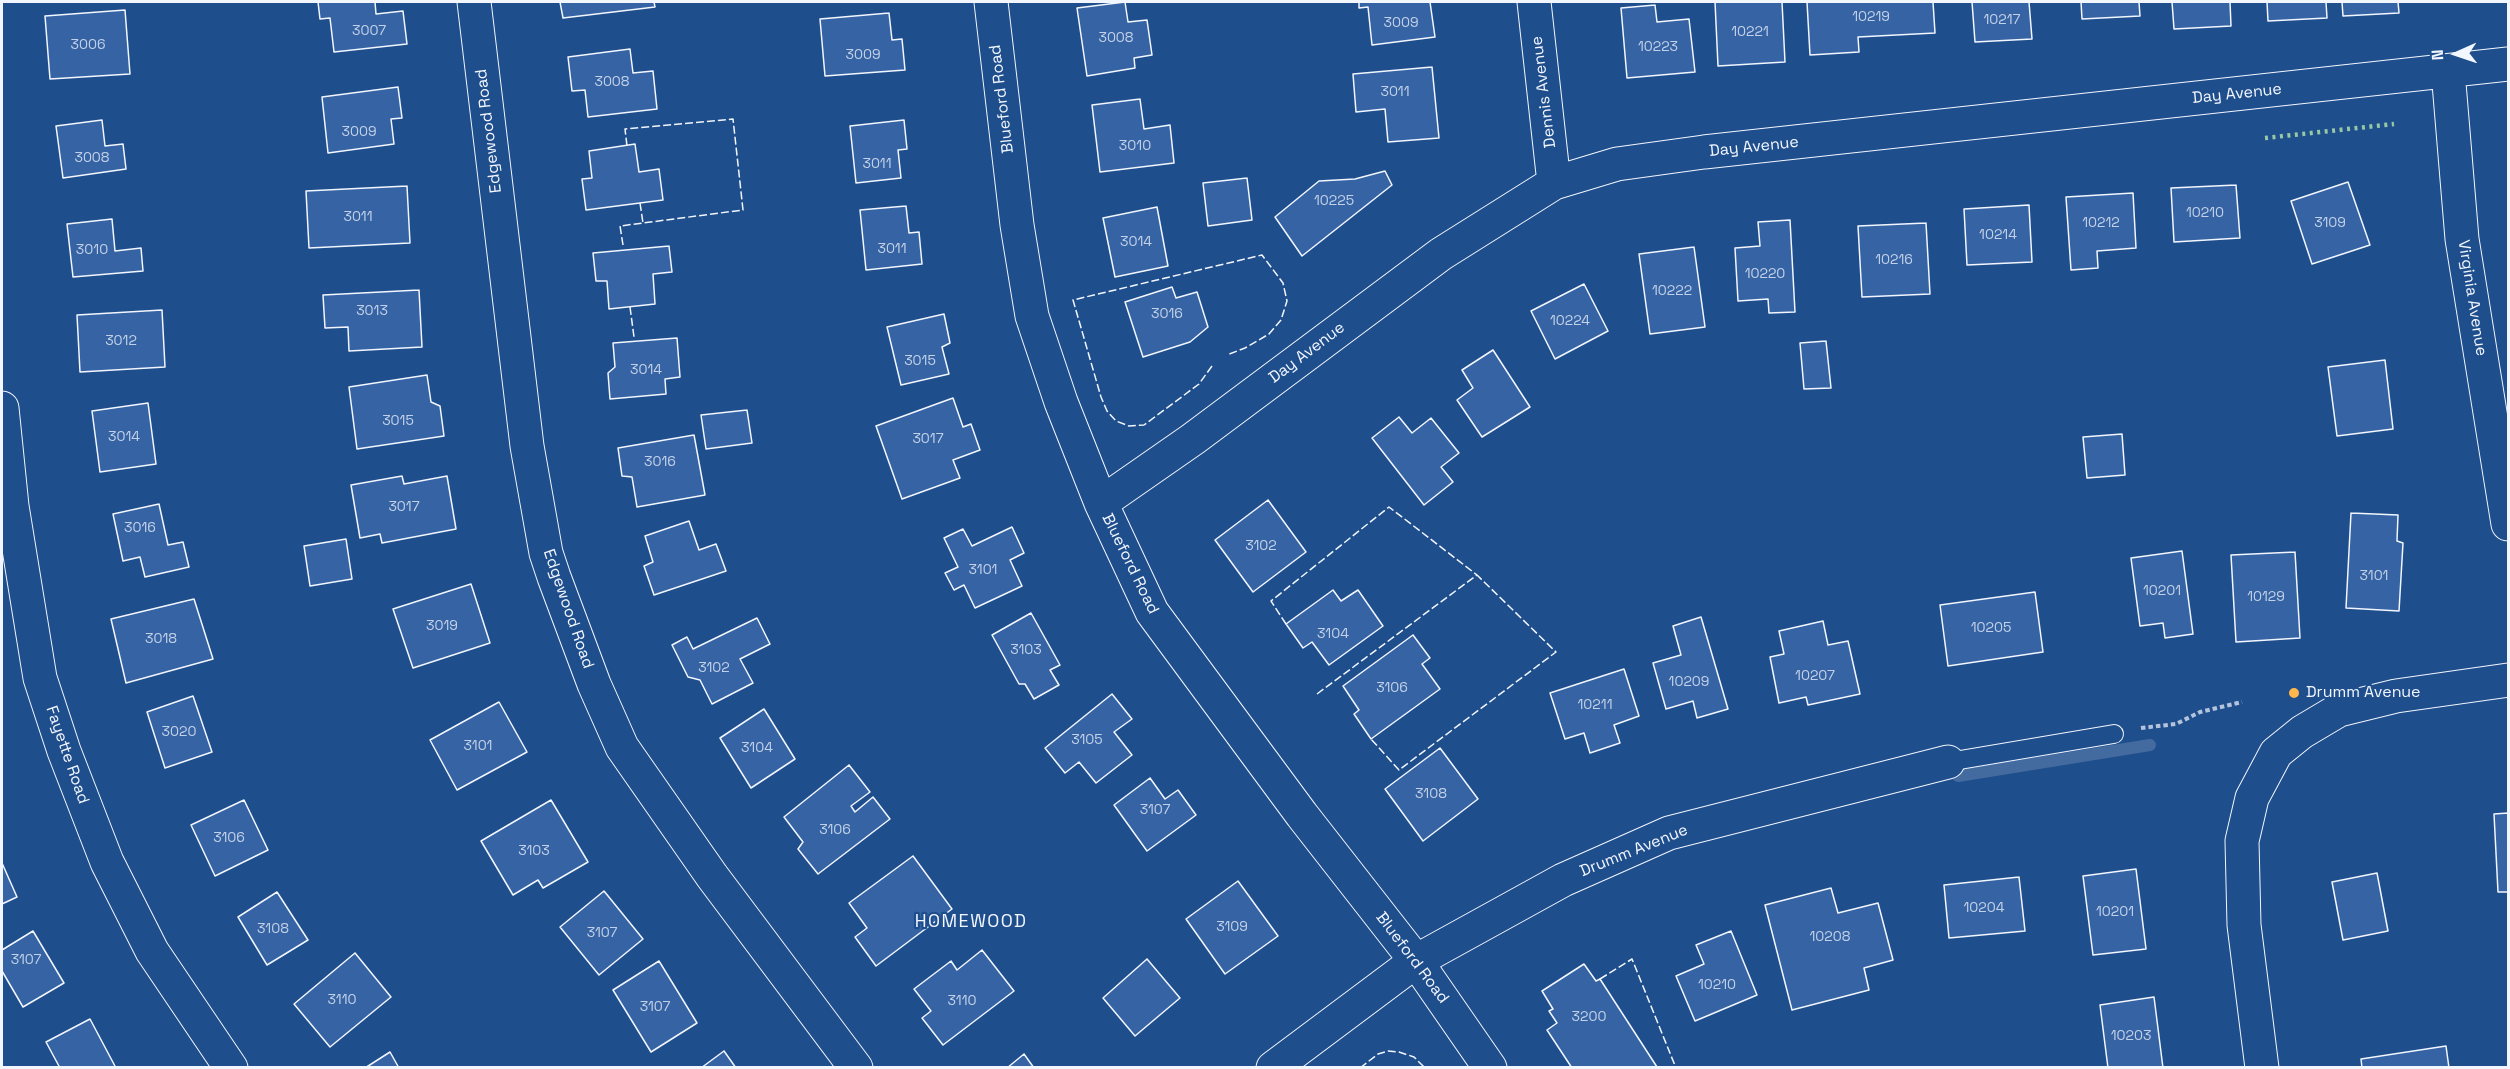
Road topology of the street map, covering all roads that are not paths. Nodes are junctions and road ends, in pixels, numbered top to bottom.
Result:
1 (474, 2) edge
2 (991, 2) edge
3 (1534, 2) edge
4 (2508, 64) edge
5 (2448, 71) junction
6 (1554, 183) junction
7 (2, 408) edge
8 (1101, 503) junction
9 (2508, 524) edge
10 (2508, 680) edge
11 (2114, 734) road end
12 (1948, 762) joint
13 (1416, 961) junction
14 (231, 1068) edge
15 (856, 1068) edge
16 (1273, 1068) edge
17 (1490, 1068) edge
18 (2262, 1068) edge

1 - 15 street, Edgewood Road
2 - 8 street, Blueford Road
3 - 6 street, Dennis Avenue
4 - 5 street, Day Avenue
5 - 6 street, Day Avenue
5 - 9 street, Virginia Avenue
6 - 8 street, Day Avenue
7 - 14 street, Fayette Road
8 - 13 street, Blueford Road
10 - 18 street
11 - 12 lane, Drumm Avenue
12 - 13 street, Drumm Avenue
13 - 16 street, Drumm Avenue
13 - 17 street, Blueford Road

